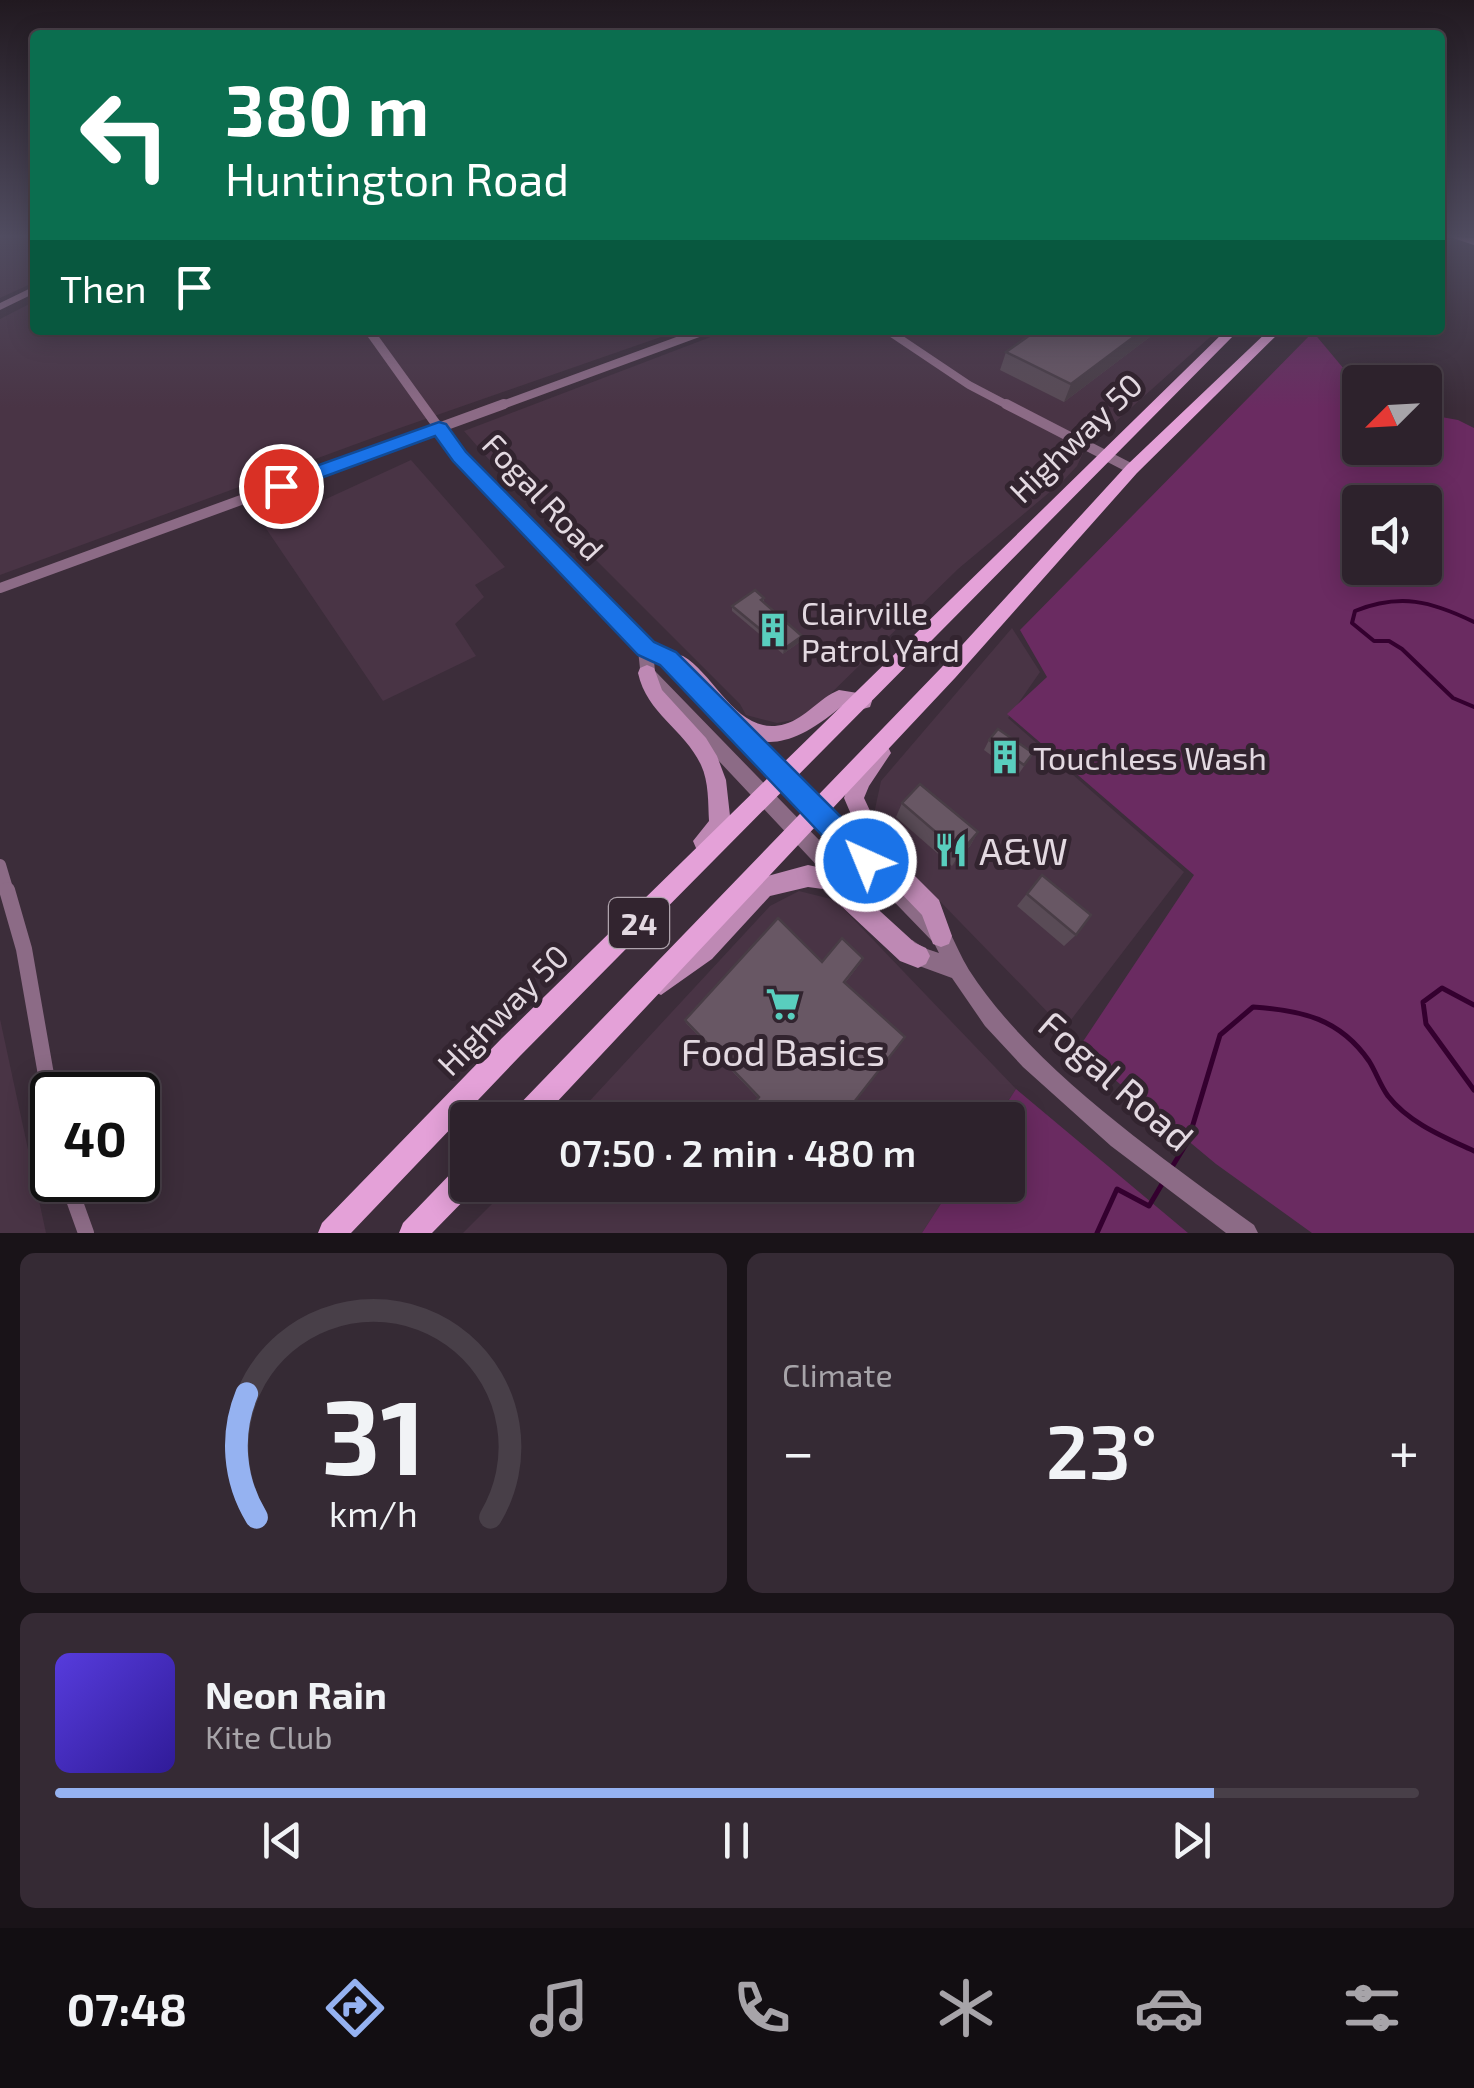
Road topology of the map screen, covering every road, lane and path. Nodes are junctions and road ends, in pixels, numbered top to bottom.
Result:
1 (28, 294) edge
2 (0, 307) edge
3 (372, 335) edge
4 (693, 335) edge
5 (894, 335) edge
6 (1228, 335) edge
7 (1271, 335) edge
8 (439, 428) junction
9 (1107, 456) junction
10 (1132, 470) junction
11 (0, 588) edge
12 (646, 648) junction
13 (668, 658) junction
14 (647, 673) junction
15 (863, 701) junction
16 (892, 732) junction
17 (786, 778) junction
18 (766, 797) junction
19 (817, 811) junction
20 (798, 831) junction
21 (0, 865) edge
22 (653, 910) junction
23 (941, 936) junction
24 (918, 956) junction
25 (953, 968) junction
26 (644, 993) junction
27 (46, 1072) edge
28 (539, 1102) edge
29 (450, 1195) edge
30 (75, 1202) edge
31 (86, 1233) edge
32 (332, 1233) edge
33 (413, 1233) edge
34 (1246, 1233) edge

1 - 2 street
3 - 8 street, Fogal Road
4 - 8 street
5 - 9 street
6 - 9 main road, Highway 50 / 24
7 - 10 main road, Highway 50 / 24
8 - 11 street
8 - 12 street, Fogal Road
9 - 10 street
9 - 15 main road, Highway 50 / 24
10 - 16 main road, Highway 50 / 24
12 - 13 street, Fogal Road
12 - 14 street
13 - 15 main road
13 - 17 street, Fogal Road
14 - 18 street
14 - 22 main road
15 - 17 main road, Highway 50 / 24
16 - 19 main road, Highway 50 / 24
16 - 23 main road
17 - 18 main road, Highway 50 / 24
17 - 19 street, Fogal Road
18 - 20 street
18 - 22 main road, Highway 50 / 24
19 - 20 main road, Highway 50 / 24
19 - 23 street, Fogal Road
20 - 24 street
20 - 26 main road, Highway 50 / 24
21 - 27 street
22 - 32 main road, Highway 50 / 24
23 - 25 street, Fogal Road
24 - 25 street
24 - 26 main road
25 - 34 street, Fogal Road
26 - 28 main road, Highway 50 / 24
29 - 33 main road
30 - 31 street

